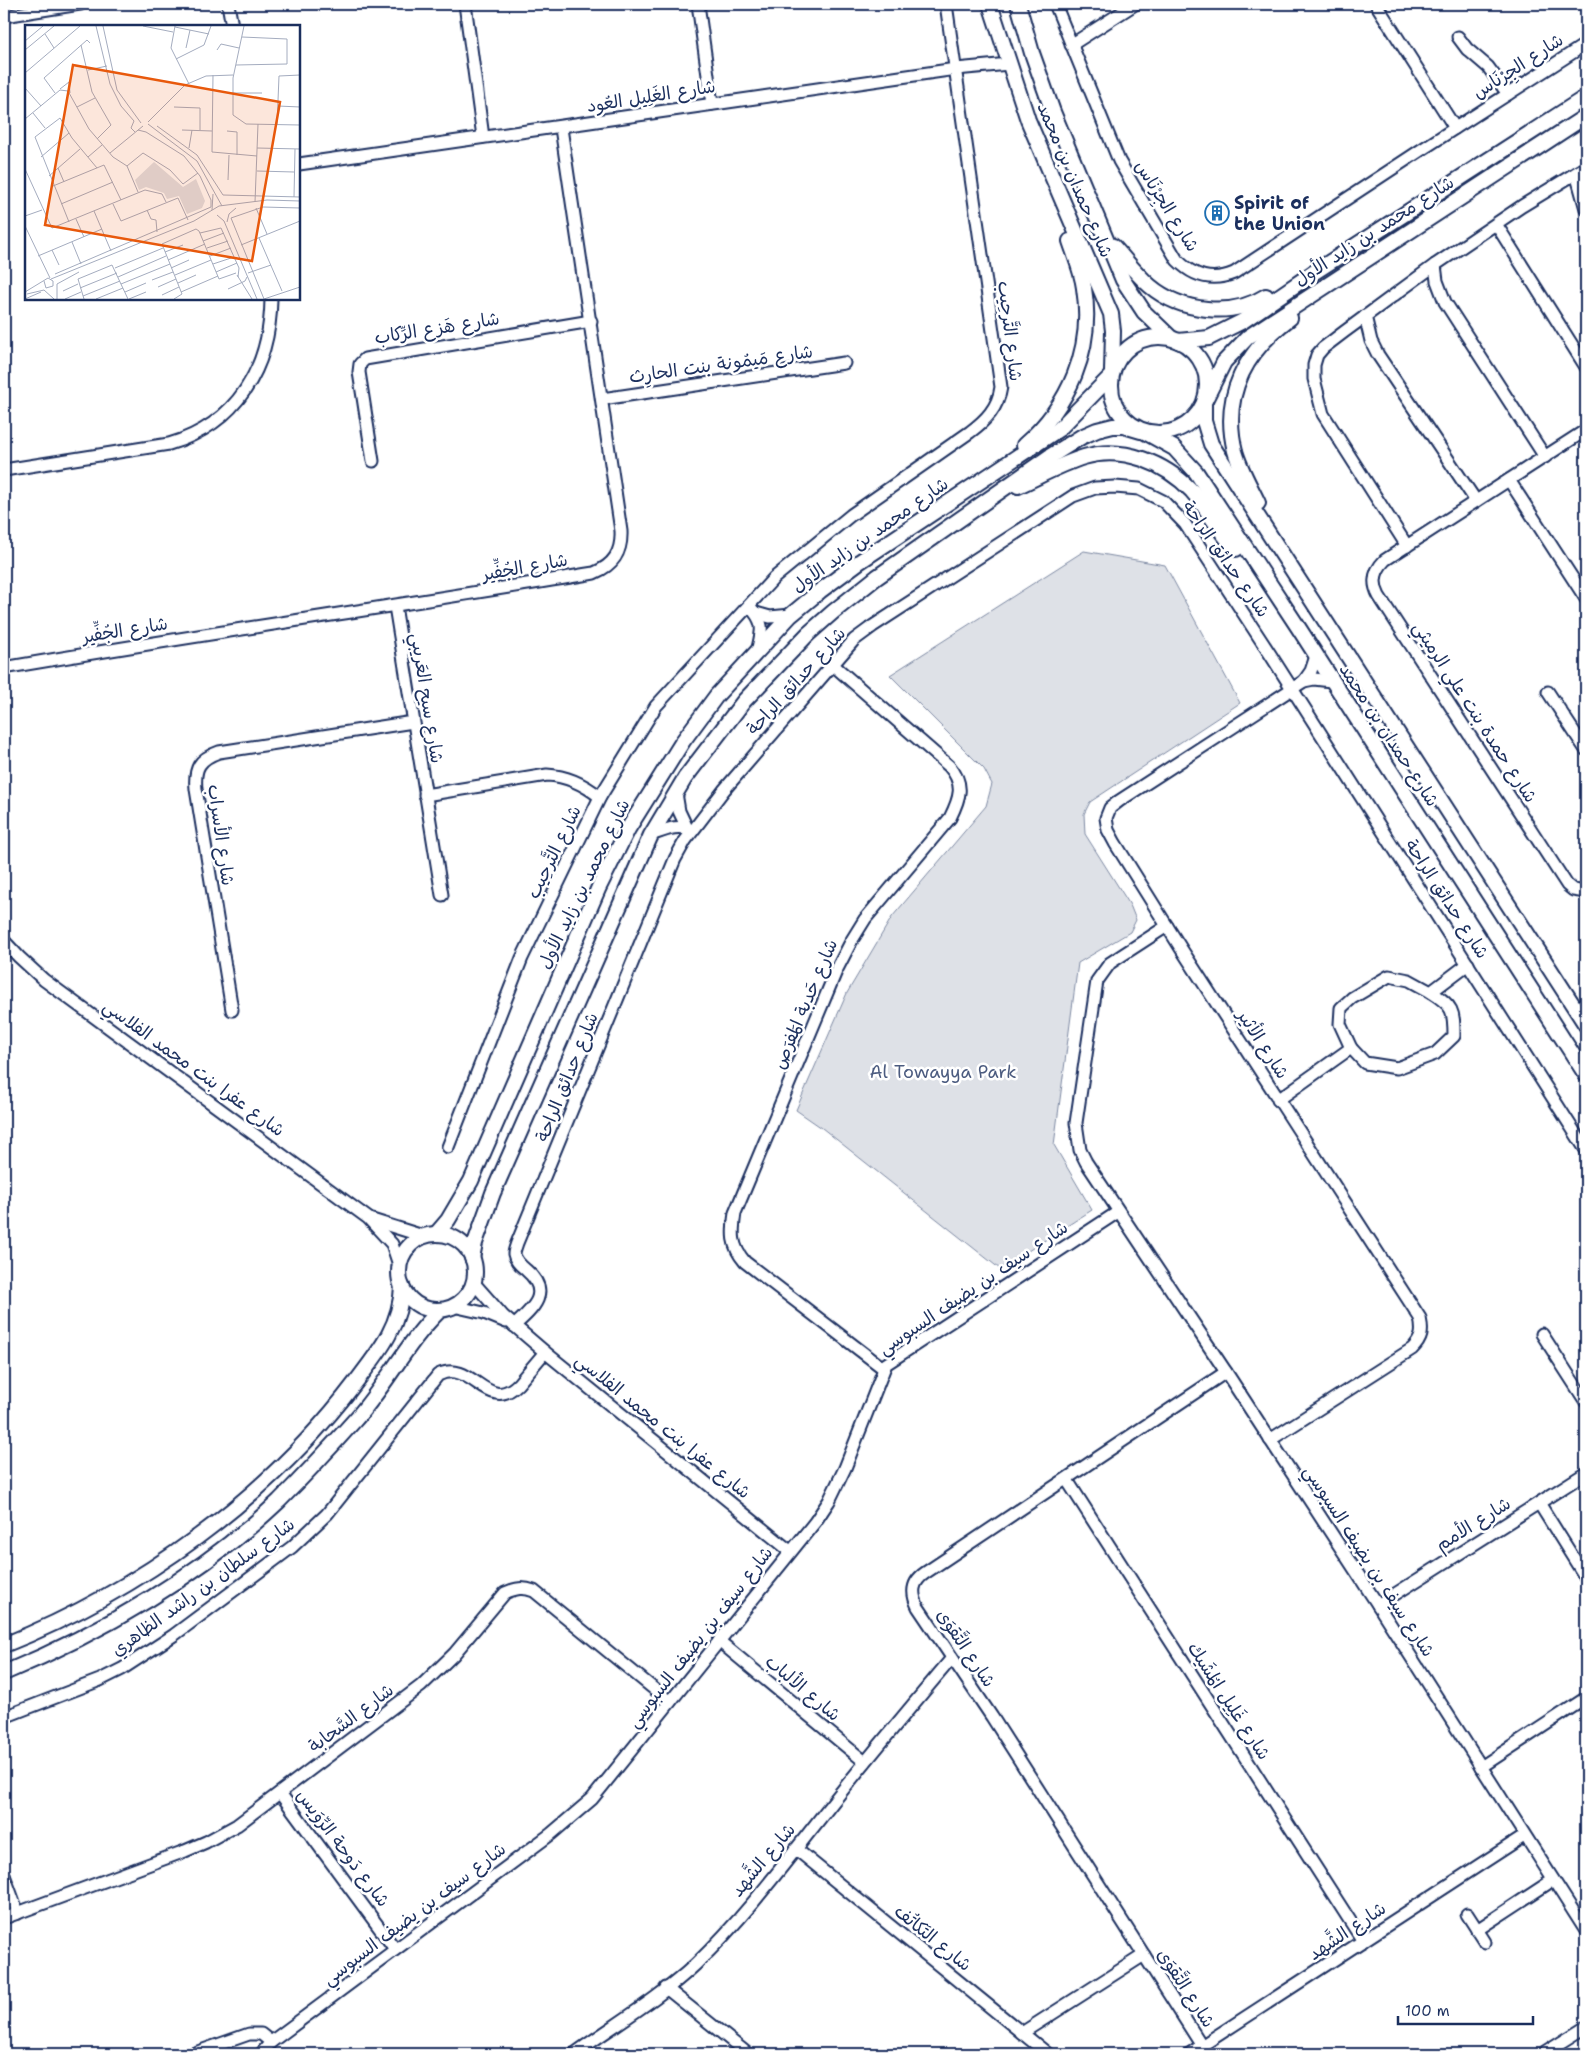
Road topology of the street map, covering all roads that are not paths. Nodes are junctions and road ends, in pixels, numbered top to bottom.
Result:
1 (80, 4) edge
2 (228, 4) edge
3 (465, 4) edge
4 (698, 4) edge
5 (946, 4) edge
6 (990, 4) edge
7 (1018, 4) edge
8 (1054, 4) edge
9 (1135, 4) edge
10 (1376, 4) edge
11 (43, 6) edge
12 (4, 16) edge
13 (232, 25) edge
14 (1458, 37) dead end
15 (1586, 44) edge
16 (1071, 45) junction
17 (1008, 64) junction
18 (956, 69) junction
19 (1508, 94) junction
20 (1586, 97) edge
21 (712, 104) junction
22 (1586, 116) edge
23 (561, 128) junction
24 (1455, 128) junction
25 (483, 137) junction
26 (300, 164) edge
27 (1586, 167) edge
28 (1576, 173) junction
29 (1052, 180) junction
30 (1586, 209) edge
31 (1496, 224) junction
32 (1105, 236) junction
33 (1435, 265) junction
34 (1313, 273) junction
35 (1322, 288) junction
36 (271, 300) edge
37 (1364, 316) junction
38 (591, 321) junction
39 (1174, 339) junction
40 (844, 363) dead end
41 (1586, 367) edge
42 (1112, 374) junction
43 (602, 399) junction
44 (1204, 402) junction
45 (1586, 430) edge
46 (1143, 431) junction
47 (1545, 457) junction
48 (372, 461) dead end
49 (4, 470) edge
50 (1509, 480) junction
51 (963, 493) junction
52 (1476, 501) junction
53 (971, 511) junction
54 (1407, 546) junction
55 (1288, 564) junction
56 (1262, 575) junction
57 (1586, 599) edge
58 (395, 606) junction
59 (753, 610) junction
60 (791, 615) junction
61 (757, 652) junction
62 (1316, 656) junction
63 (832, 664) junction
64 (4, 668) edge
65 (1331, 680) junction
66 (1304, 681) junction
67 (1292, 689) junction
68 (1548, 692) dead end
69 (413, 722) junction
70 (1586, 750) edge
71 (676, 793) junction
72 (425, 795) junction
73 (600, 797) junction
74 (689, 830) junction
75 (652, 835) junction
76 (1586, 892) edge
77 (442, 895) dead end
78 (1167, 926) junction
79 (4, 941) edge
80 (1468, 964) junction
81 (1431, 992) junction
82 (232, 1010) dead end
83 (1586, 1025) edge
84 (1351, 1048) junction
85 (1586, 1075) edge
86 (1278, 1100) junction
87 (448, 1147) dead end
88 (1586, 1150) edge
89 (1118, 1212) junction
90 (368, 1218) junction
91 (430, 1235) junction
92 (472, 1258) junction
93 (399, 1265) junction
94 (473, 1282) junction
95 (402, 1286) junction
96 (446, 1308) junction
97 (514, 1326) junction
98 (1542, 1334) dead end
99 (545, 1352) junction
100 (883, 1368) junction
101 (1226, 1372) junction
102 (1586, 1402) edge
103 (1270, 1440) junction
104 (1586, 1473) edge
105 (1067, 1480) junction
106 (1539, 1503) junction
107 (790, 1551) junction
108 (1586, 1578) edge
109 (1378, 1605) junction
110 (719, 1642) junction
111 (4, 1645) edge
112 (952, 1658) junction
113 (4, 1673) edge
114 (1586, 1698) edge
115 (670, 1702) junction
116 (4, 1717) edge
117 (864, 1762) junction
118 (1481, 1768) junction
119 (280, 1793) junction
120 (1524, 1836) junction
121 (796, 1848) junction
122 (4, 1875) edge
123 (1553, 1880) junction
124 (18, 1913) junction
125 (1466, 1914) dead end
126 (4, 1918) edge
127 (1478, 1930) junction
128 (1586, 1931) edge
129 (1363, 1941) junction
130 (1486, 1942) dead end
131 (395, 1949) junction
132 (1144, 1955) junction
133 (666, 1988) junction
134 (1586, 2027) edge
135 (1022, 2033) junction
136 (271, 2042) junction
137 (1202, 2046) junction
138 (192, 2054) edge
139 (261, 2054) edge
140 (574, 2054) edge
141 (748, 2054) edge
142 (1048, 2054) edge
143 (1189, 2054) edge
144 (1543, 2054) edge

1 - 11 street
2 - 13 street
3 - 25 street
4 - 21 street
5 - 18 street, شارع التَّرحِيب
6 - 17 main road, شارع حمدان بن محمد
7 - 32 main road, شارع حمدان بن محمد
8 - 16 street, شارع الجِرْنَاس
9 - 16 street
10 - 24 street
11 - 12 street
14 - 19 street
15 - 19 street, شارع الجِرْنَاس
16 - 24 street, شارع الجِرْنَاس
17 - 18 street, شارع الغَلِيل العُود
17 - 29 main road, شارع حمدان بن محمد
18 - 21 street, شارع الغَلِيل العُود
18 - 59 street, شارع التَّرحِيب
19 - 24 street, شارع الجِرْنَاس
20 - 34 main road, شارع محمد بن زايد الأول
21 - 23 street, شارع الغَلِيل العُود
22 - 35 main road, شارع محمد بن زايد الأول
23 - 25 street, شارع الغَلِيل العُود
23 - 38 street, شارع الجُفِّير
25 - 26 street, شارع الغَلِيل العُود
27 - 28 street
28 - 30 street
28 - 31 street
29 - 42 main road, شارع حمدان بن محمد
29 - 51 main road
31 - 33 street
31 - 41 street
32 - 34 main road
32 - 39 main road, شارع حمدان بن محمد
33 - 37 street
33 - 47 street
34 - 39 main road, شارع محمد بن زايد الأول
35 - 44 main road, شارع محمد بن زايد الأول
35 - 55 main road
36 - 49 street
37 - 52 street
37 - 54 street
38 - 43 street, شارع الجُفِّير
38 - 48 street, شارع هَزع الرِّكاب
39 - 42 main road
39 - 44 main road
40 - 43 street, شارع مَيمُونة بنت الحارِث
42 - 46 main road
42 - 51 main road, شارع محمد بن زايد الأول
43 - 58 street, شارع الجُفِّير
44 - 46 main road
44 - 55 main road, شارع حمدان بن محمد
45 - 47 street, شارع حمدة بنت علي الرميثي
46 - 53 main road
46 - 56 main road, شارع حمدان بن محمد
47 - 50 street, شارع حمدة بنت علي الرميثي
50 - 52 street, شارع حمدة بنت علي الرميثي
50 - 57 street
51 - 60 main road, شارع محمد بن زايد الأول
52 - 54 street, شارع حمدة بنت علي الرميثي
53 - 56 main road
53 - 71 main road
54 - 76 street, شارع حمدة بنت علي الرميثي
55 - 83 main road, شارع حمدان بن محمد
56 - 62 main road, شارع حمدان بن محمد
58 - 64 street, شارع الجُفِّير
58 - 69 street, شارع سيح العَريبي
59 - 60 street
59 - 61 street
59 - 73 street, شارع التَّرحِيب
60 - 61 main road, شارع محمد بن زايد الأول
61 - 91 main road, شارع محمد بن زايد الأول
62 - 65 main road, شارع حمدان بن محمد
62 - 66 street, شارع الأثير
63 - 67 street, شارع حدائق الراحة
63 - 74 street, شارع حدائق الراحة
63 - 100 street, شارع حَدبة المَفرَص
65 - 66 street
65 - 85 main road, شارع حمدان بن محمد
66 - 67 street, شارع الأثير
67 - 78 street, شارع الأثير
67 - 80 street, شارع حدائق الراحة
68 - 70 street
69 - 72 street, شارع سيح العَريبي
69 - 82 street, شارع الأسراب
71 - 74 street
71 - 75 main road
72 - 73 street
72 - 77 street, شارع سيح العَريبي
73 - 87 street, شارع التَّرحِيب
74 - 75 street
74 - 97 street, شارع حدائق الراحة
75 - 92 main road
78 - 86 street, شارع الأثير
78 - 89 street, شارع سيف بن يضيف السبوسي
79 - 90 street, شارع عفرا بنت محمد الفلاسي
80 - 81 street
80 - 88 street, شارع حدائق الراحة
81 - 84 street
81 - 84 street
84 - 86 street
86 - 103 street, شارع الأثير
89 - 100 street, شارع سيف بن يضيف السبوسي
89 - 101 street, شارع سيف بن يضيف السبوسي
90 - 91 street, شارع عفرا بنت محمد الفلاسي
90 - 93 street, شارع عفرا بنت محمد الفلاسي
91 - 92 main road
91 - 93 main road
92 - 94 main road
93 - 95 main road
94 - 96 main road
94 - 97 street, شارع عفرا بنت محمد الفلاسي
95 - 96 main road
95 - 111 main road
96 - 97 street, شارع عفرا بنت محمد الفلاسي
96 - 113 main road
97 - 99 street, شارع عفرا بنت محمد الفلاسي
98 - 102 street
99 - 107 street, شارع عفرا بنت محمد الفلاسي
99 - 116 street, شارع سلطان بن راشد الظاهري
100 - 107 street, شارع سيف بن يضيف السبوسي
101 - 103 street, شارع سيف بن يضيف السبوسي
101 - 105 street, شارع التَّقوَى
103 - 109 street, شارع سيف بن يضيف السبوسي
104 - 106 street, شارع الأمم
105 - 112 street, شارع التَّقوَى
105 - 129 street, شارع غَلِيل المُشَيك
106 - 108 street
106 - 109 street, شارع الأمم
107 - 110 street, شارع سيف بن يضيف السبوسي
109 - 118 street, شارع سيف بن يضيف السبوسي
110 - 115 street, شارع سيف بن يضيف السبوسي
110 - 117 street, شارع الألباب
112 - 117 street, شارع الشَّهد
112 - 132 street, شارع التَّقوَى
114 - 118 street
115 - 119 street, شارع السَّحابة
115 - 131 street, شارع سيف بن يضيف السبوسي
117 - 121 street, شارع الشَّهد
118 - 120 street, شارع سيف بن يضيف السبوسي
119 - 124 street, شارع السَّحابة
119 - 131 street, شارع دَوحة الرِّوَيس
120 - 123 street, شارع سيف بن يضيف السبوسي
120 - 129 street, شارع الشَّهد
121 - 133 street, شارع الشَّهد
121 - 135 street, شارع التَكاتُف
122 - 124 street
123 - 127 street
123 - 128 street, شارع سيف بن يضيف السبوسي
124 - 126 street, شارع السَّحابة
125 - 127 street
127 - 130 street
129 - 137 street, شارع الشَّهد
131 - 136 street, شارع سيف بن يضيف السبوسي
132 - 135 street
132 - 137 street, شارع التَّقوَى
133 - 140 street, شارع الشَّهد
133 - 141 street
134 - 144 street
135 - 142 street, شارع التَكاتُف
136 - 138 street
136 - 139 street, شارع سيف بن يضيف السبوسي
137 - 143 street, شارع الشَّهد

